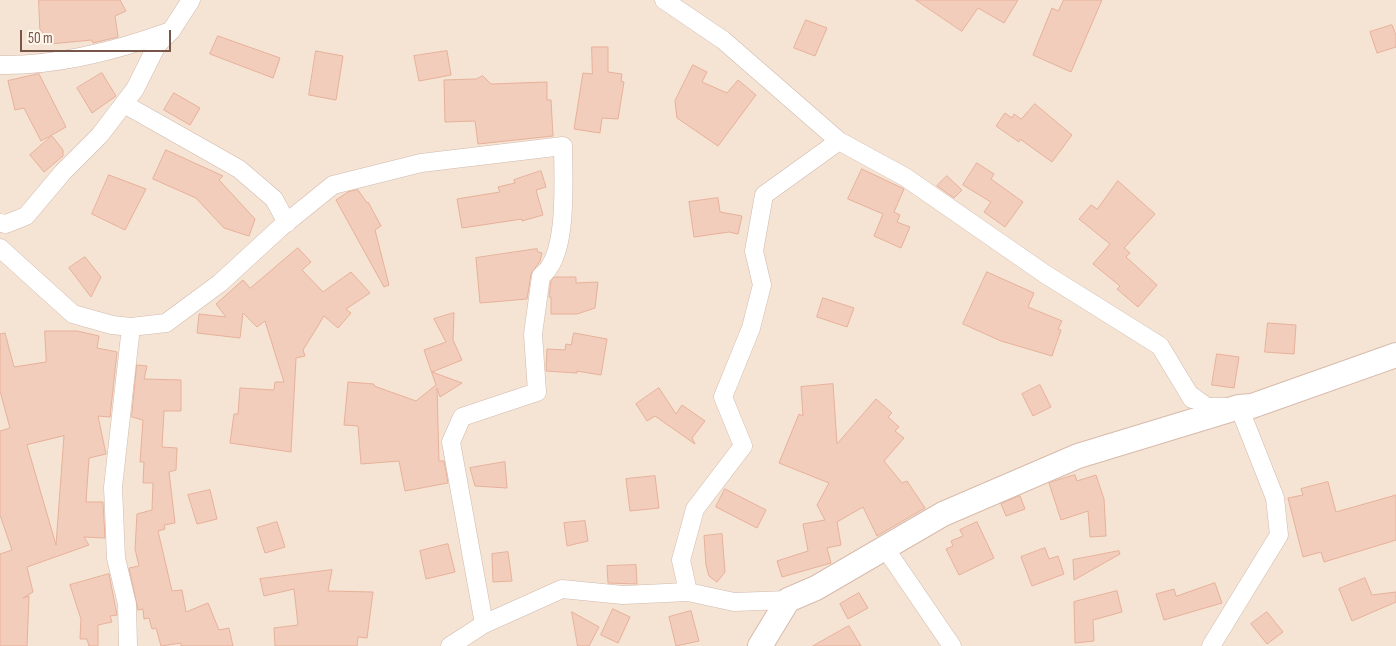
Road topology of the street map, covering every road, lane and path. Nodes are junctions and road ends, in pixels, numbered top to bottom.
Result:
1 (192, 0) edge
2 (664, 0) edge
3 (171, 31) junction
4 (0, 64) edge
5 (124, 104) junction
6 (838, 141) junction
7 (0, 223) edge
8 (287, 223) junction
9 (0, 248) edge
10 (131, 327) junction
11 (1396, 355) edge
12 (1238, 407) junction
13 (885, 548) junction
14 (688, 592) junction
15 (788, 600) junction
16 (484, 624) junction
17 (128, 646) edge
18 (450, 646) edge
19 (760, 646) edge
20 (952, 646) edge
21 (1211, 646) edge

1 - 3 street
2 - 6 street
3 - 4 street
3 - 5 street
5 - 7 street
5 - 8 street
6 - 12 street
6 - 14 street
8 - 10 street
8 - 16 street
9 - 10 street
10 - 17 street
11 - 12 street
12 - 13 street
12 - 21 street
13 - 15 street
13 - 20 street
14 - 15 street
14 - 16 street
15 - 19 street
16 - 18 street

